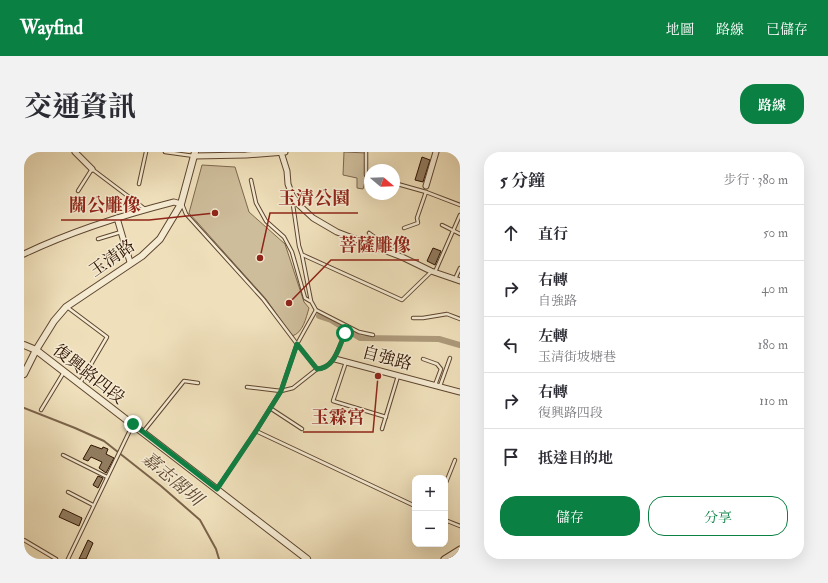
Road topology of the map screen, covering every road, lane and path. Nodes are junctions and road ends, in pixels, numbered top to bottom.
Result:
1 (75, 152) edge
2 (146, 152) edge
3 (165, 152) edge
4 (283, 152) edge
5 (366, 152) edge
6 (436, 152) edge
7 (195, 154) edge
8 (366, 164) edge
9 (92, 169) junction
10 (251, 180) dead end
11 (139, 184) dead end
12 (400, 185) edge
13 (426, 186) dead end
14 (78, 191) dead end
15 (426, 192) junction
16 (292, 195) junction
17 (181, 204) junction
18 (460, 205) edge
19 (145, 210) junction
20 (460, 215) edge
21 (117, 218) junction
22 (442, 225) dead end
23 (404, 228) dead end
24 (453, 231) junction
25 (121, 232) junction
26 (370, 233) dead end
27 (460, 234) edge
28 (98, 239) dead end
29 (24, 254) edge
30 (302, 255) junction
31 (402, 257) junction
32 (130, 262) junction
33 (460, 268) edge
34 (433, 271) junction
35 (458, 280) edge
36 (311, 301) junction
37 (66, 307) junction
38 (316, 310) junction
39 (413, 318) dead end
40 (460, 319) edge
41 (350, 328) junction
42 (374, 334) dead end
43 (297, 344) junction
44 (24, 345) edge
45 (36, 350) junction
46 (450, 358) dead end
47 (335, 359) junction
48 (423, 359) dead end
49 (346, 362) junction
50 (317, 369) junction
51 (64, 372) junction
52 (24, 374) edge
53 (398, 376) junction
54 (198, 383) dead end
55 (80, 384) junction
56 (437, 386) junction
57 (247, 387) dead end
58 (281, 391) junction
59 (460, 392) edge
60 (270, 408) junction
61 (41, 410) dead end
62 (386, 418) junction
63 (133, 424) junction
64 (302, 429) dead end
65 (382, 430) dead end
66 (256, 431) junction
67 (143, 432) junction
68 (63, 455) dead end
69 (455, 460) dead end
70 (107, 477) junction
71 (448, 478) edge
72 (217, 489) junction
73 (68, 492) dead end
74 (93, 505) junction
75 (412, 505) edge
76 (448, 521) edge
77 (460, 526) edge
78 (24, 540) edge
79 (460, 549) edge
80 (56, 559) edge
81 (68, 559) edge
82 (307, 559) edge
83 (444, 559) edge

1 - 9 street
2 - 11 lane
3 - 7 lane
4 - 7 street
4 - 16 street
5 - 8 lane
6 - 13 street
7 - 17 street, 玉清路
9 - 14 lane
9 - 19 lane
10 - 36 lane
12 - 15 lane
15 - 18 lane
15 - 23 lane
16 - 30 lane
16 - 31 street
17 - 19 street
17 - 32 street, 玉清路
17 - 43 lane
19 - 21 street
20 - 24 lane
21 - 25 street
21 - 29 street
22 - 24 lane
24 - 27 lane
24 - 34 lane
25 - 28 lane
25 - 32 street
26 - 31 lane
30 - 34 lane
30 - 36 lane
31 - 34 street
32 - 37 street, 玉清路
33 - 35 lane
34 - 35 street
36 - 38 lane
37 - 45 street, 玉清路
37 - 55 lane
38 - 41 lane
38 - 43 lane
39 - 40 lane
41 - 42 lane
41 - 47 lane
43 - 50 lane
43 - 58 lane
44 - 45 street, 復興路四段
45 - 51 street, 復興路四段
45 - 52 street, 玉清路
46 - 56 lane
47 - 49 street, 自強路
47 - 50 lane, 自強路
48 - 56 lane
49 - 53 street, 自強路
49 - 62 lane
50 - 58 lane, 自強路
51 - 55 street, 復興路四段
51 - 61 lane
53 - 56 street, 自強路
53 - 62 lane
54 - 67 lane
55 - 63 street, 復興路四段
56 - 59 street, 自強路
57 - 58 lane
58 - 60 lane
60 - 64 lane
60 - 66 lane
62 - 65 lane
63 - 67 street, 復興路四段
63 - 70 lane
66 - 72 lane
66 - 75 lane
67 - 72 street, 復興路四段
68 - 70 lane
69 - 71 lane
70 - 74 lane
72 - 82 street, 復興路四段
73 - 74 lane
74 - 81 lane
76 - 77 lane
78 - 80 lane
79 - 83 street

